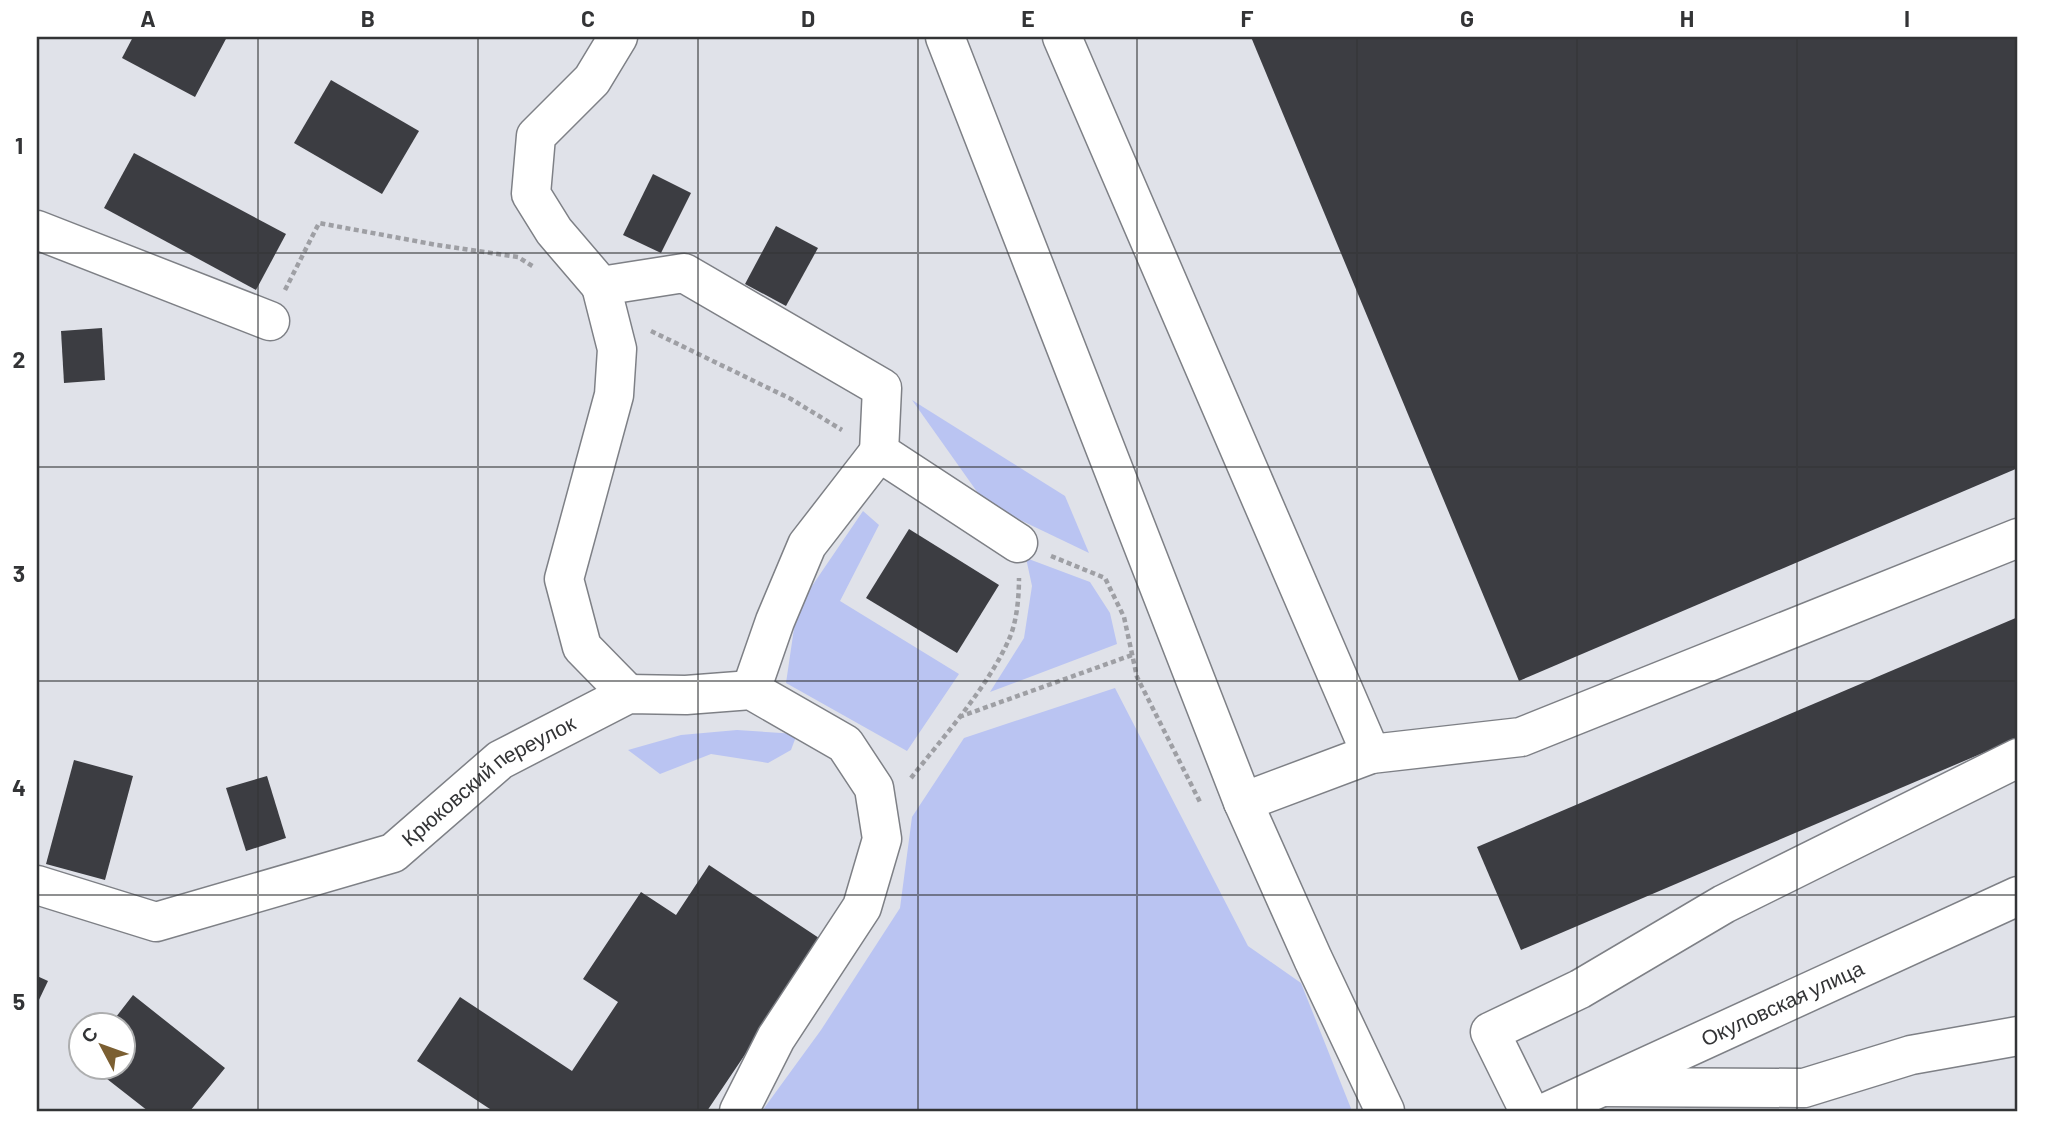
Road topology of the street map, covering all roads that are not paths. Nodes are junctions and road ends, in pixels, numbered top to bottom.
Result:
1 (618, 37) edge
2 (945, 37) edge
3 (1062, 37) edge
4 (37, 230) edge
5 (605, 301) junction
6 (270, 321) road end
7 (879, 452) junction
8 (2018, 538) edge
9 (1018, 543) road end
10 (751, 690) junction
11 (628, 694) junction
12 (1371, 754) junction
13 (2018, 758) edge
14 (1243, 802) junction
15 (37, 885) edge
16 (2018, 896) edge
17 (2018, 1036) edge
18 (1604, 1087) junction
19 (1553, 1110) edge
20 (739, 1111) edge
21 (1385, 1111) edge

1 - 5 street
2 - 14 street
3 - 12 street
4 - 6 street
5 - 7 street
5 - 11 street
7 - 9 street
7 - 10 street
8 - 12 street
10 - 11 street, Крюковский переулок
10 - 20 street
11 - 15 street, Крюковский переулок
12 - 14 street
13 - 19 street
14 - 21 street
16 - 18 street, Окуловская улица
17 - 18 street
18 - 19 street, Окуловская улица

